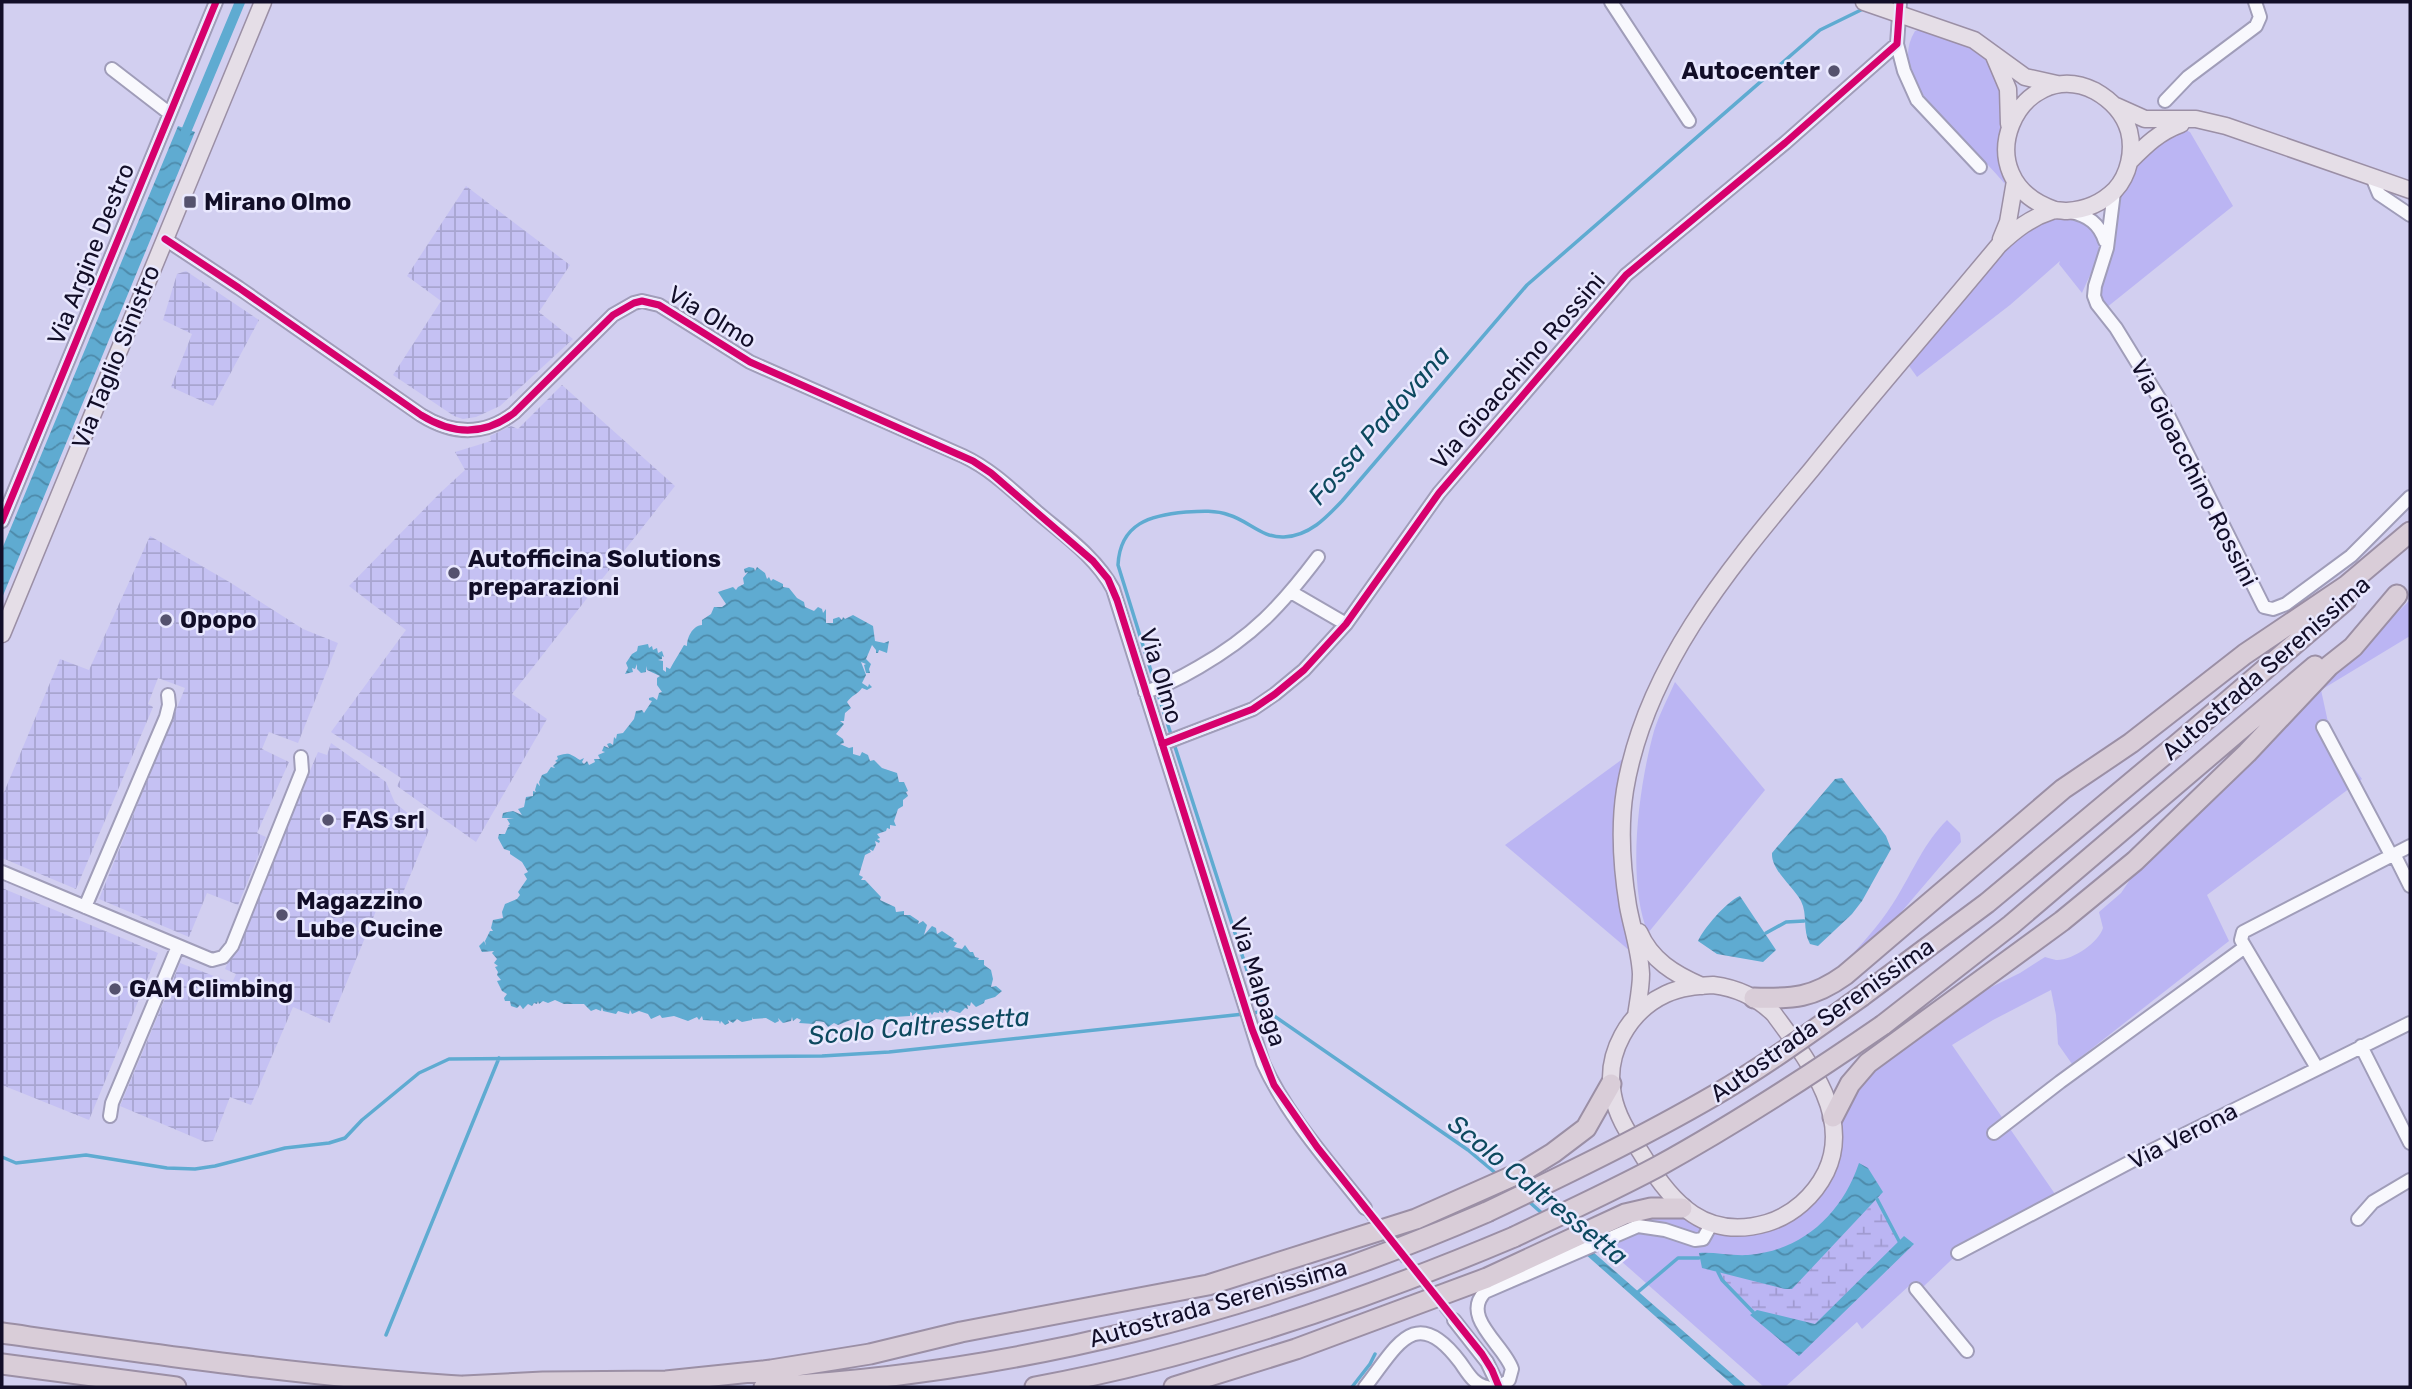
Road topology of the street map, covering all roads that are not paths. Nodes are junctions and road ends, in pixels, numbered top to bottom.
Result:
1 (216, 2) edge
2 (263, 2) edge
3 (1611, 2) edge
4 (2255, 2) edge
5 (1872, 4) edge
6 (1900, 8) edge
7 (1897, 44) junction
8 (1994, 56) junction
9 (112, 69) dead end
10 (2063, 85) junction
11 (2165, 101) dead end
12 (2116, 106) junction
13 (169, 113) junction
14 (2196, 119) junction
15 (1689, 121) dead end
16 (2009, 126) junction
17 (2130, 161) junction
18 (1980, 167) dead end
19 (2372, 177) junction
20 (2015, 181) junction
21 (2410, 190) edge
22 (2114, 192) junction
23 (2061, 210) junction
24 (2410, 215) edge
25 (165, 239) junction
26 (1998, 245) junction
27 (2107, 248) junction
28 (2410, 497) edge
29 (2, 521) edge
30 (2410, 532) edge
31 (2410, 545) edge
32 (1318, 557) dead end
33 (2404, 589) edge
34 (1291, 592) junction
35 (1346, 624) junction
36 (2, 634) edge
37 (1153, 690) junction
38 (167, 695) dead end
39 (2323, 727) dead end
40 (1169, 741) junction
41 (301, 757) dead end
42 (2410, 846) edge
43 (2392, 855) junction
44 (2, 872) edge
45 (2410, 886) edge
46 (85, 907) junction
47 (1629, 907) junction
48 (178, 946) junction
49 (2245, 947) junction
50 (1702, 986) junction
51 (1754, 998) junction
52 (1636, 1016) junction
53 (2410, 1023) edge
54 (2361, 1046) junction
55 (2317, 1068) junction
56 (1611, 1084) junction
57 (110, 1116) dead end
58 (1833, 1117) junction
59 (1994, 1133) dead end
60 (2410, 1143) edge
61 (2410, 1180) edge
62 (1365, 1208) tunnel mouth
63 (1682, 1208) junction
64 (2358, 1219) dead end
65 (1712, 1223) junction
66 (1600, 1234) junction
67 (1563, 1250) junction
68 (1958, 1253) dead end
69 (1916, 1289) dead end
70 (1454, 1320) tunnel mouth
71 (2, 1333) edge
72 (1967, 1351) dead end
73 (2, 1364) edge
74 (176, 1387) edge
75 (472, 1387) edge
76 (764, 1387) edge
77 (1035, 1387) edge
78 (1174, 1387) edge
79 (1365, 1387) edge
80 (1487, 1387) edge
81 (1499, 1387) edge

1 - 13 street, Via Argine Destro
2 - 25 main road, Via Taglio Sinistro
3 - 15 street
4 - 11 street
5 - 6 main road
6 - 7 street
6 - 8 main road
7 - 18 street
7 - 35 street, Via Gioacchino Rossini
8 - 10 main road
8 - 16 main road
9 - 13 street
10 - 12 main road
10 - 16 main road
12 - 14 main road
12 - 17 main road
13 - 29 street, Via Argine Destro
14 - 17 main road
14 - 19 main road
16 - 20 main road
17 - 22 main road
19 - 21 main road
19 - 24 street
20 - 23 main road
20 - 26 main road
22 - 23 main road
22 - 27 street, Via Gioacchino Rossini
23 - 26 main road
23 - 27 street
25 - 36 main road, Via Taglio Sinistro
25 - 37 street, Via Olmo
26 - 47 main road
27 - 28 street, Via Gioacchino Rossini
30 - 51 highway
31 - 76 highway, Autostrada Serenissima, bridge
32 - 34 street
33 - 58 highway
33 - 77 highway, Autostrada Serenissima, bridge
34 - 35 street
34 - 37 street
35 - 40 street, Via Gioacchino Rossini
37 - 40 street, Via Olmo
38 - 46 street
39 - 43 street
40 - 62 street, Via Malpaga
41 - 48 street
42 - 43 street
43 - 45 street
43 - 49 street
44 - 46 street
46 - 48 street
47 - 50 main road
47 - 52 main road
48 - 57 street
49 - 55 street
49 - 59 street
50 - 51 main road
50 - 52 main road
51 - 58 main road
52 - 56 main road
53 - 54 street, Via Verona
54 - 55 street, Via Verona
54 - 60 street
55 - 68 street, Via Verona
56 - 63 main road
56 - 75 highway
58 - 65 main road
61 - 64 street
63 - 65 main road
63 - 66 highway
65 - 66 street
66 - 67 highway
67 - 78 highway
67 - 81 street
69 - 72 street
70 - 81 street
71 - 75 highway
73 - 74 highway
79 - 80 street

